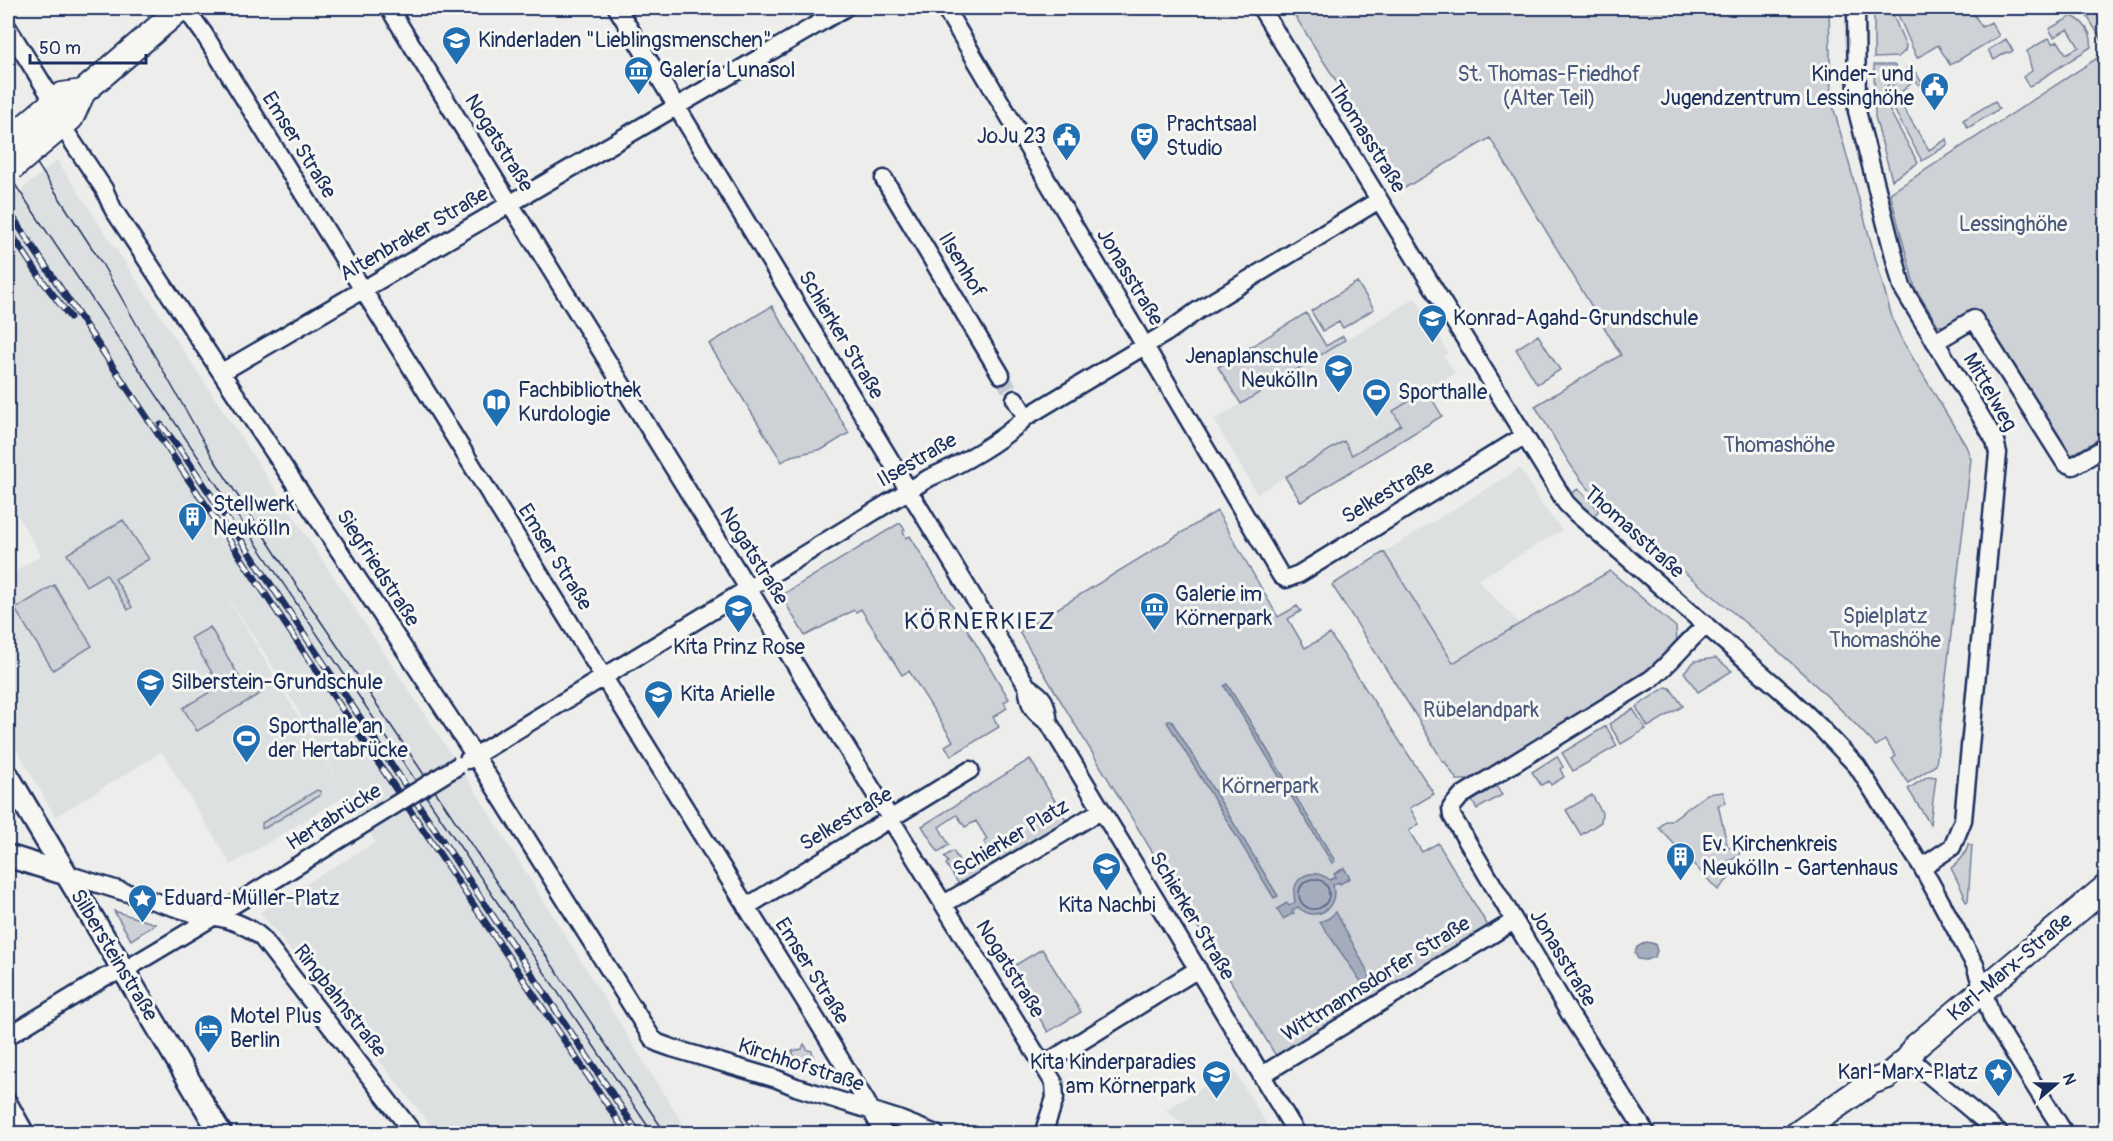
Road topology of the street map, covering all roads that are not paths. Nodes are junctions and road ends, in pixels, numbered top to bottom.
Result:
1 (183, 8) edge
2 (389, 8) edge
3 (617, 8) edge
4 (845, 8) edge
5 (945, 8) edge
6 (1261, 8) edge
7 (1856, 8) edge
8 (8, 29) edge
9 (83, 92) junction
10 (54, 102) junction
11 (677, 106) junction
12 (62, 126) junction
13 (21, 140) edge
14 (8, 172) edge
15 (884, 179) dead end
16 (1379, 200) junction
17 (510, 204) junction
18 (363, 289) junction
19 (1935, 342) junction
20 (1145, 346) junction
21 (222, 372) junction
22 (1000, 375) tunnel mouth
23 (1015, 399) tunnel mouth
24 (1026, 417) junction
25 (1524, 436) junction
26 (2106, 447) edge
27 (909, 490) junction
28 (1277, 570) joint
29 (748, 589) junction
30 (1706, 625) junction
31 (603, 677) junction
32 (475, 756) junction
33 (970, 770) dead end
34 (8, 776) edge
35 (1102, 810) junction
36 (891, 819) junction
37 (8, 856) edge
38 (1922, 867) junction
39 (66, 874) junction
40 (2106, 887) edge
41 (944, 904) junction
42 (746, 907) junction
43 (217, 916) junction
44 (1514, 921) junction
45 (1198, 969) junction
46 (123, 971) junction
47 (1983, 990) junction
48 (8, 1036) edge
49 (652, 1038) joint
50 (1912, 1052) junction
51 (1043, 1065) junction
52 (1262, 1076) junction
53 (8, 1102) edge
54 (872, 1111) junction
55 (26, 1134) edge
56 (221, 1134) edge
57 (414, 1134) edge
58 (884, 1134) edge
59 (936, 1134) edge
60 (1042, 1134) edge
61 (1297, 1134) edge
62 (1647, 1134) edge
63 (1797, 1134) edge
64 (2000, 1134) edge
65 (2065, 1134) edge

1 - 9 main road
1 - 18 street, Emser Straße
2 - 17 street, Nogatstraße
3 - 11 street, Schierker Straße
4 - 11 street, Altenbraker Straße
5 - 20 street, Jonasstraße
6 - 16 street, Thomasstraße
7 - 19 street, Mittelweg
8 - 10 street
9 - 10 main road
9 - 12 main road
10 - 13 main road
11 - 17 street, Altenbraker Straße
11 - 27 street, Schierker Straße
12 - 13 main road
12 - 21 street, Siegfriedstraße
13 - 14 main road, bridge
15 - 22 street, Ilsenhof
16 - 20 street, Ilsestraße
16 - 25 street, Thomasstraße
17 - 18 street, Altenbraker Straße
17 - 29 street, Nogatstraße
18 - 21 street, Altenbraker Straße
18 - 31 street, Emser Straße
19 - 26 street
19 - 38 street, Mittelweg
20 - 24 street, Ilsestraße
20 - 28 street, Jonasstraße
21 - 32 street, Siegfriedstraße
23 - 24 street
24 - 27 street, Ilsestraße
25 - 28 street, Selkestraße
25 - 30 street, Thomasstraße
27 - 29 street, Ilsestraße
27 - 35 street, Schierker Straße
29 - 31 street, Ilsestraße
29 - 36 street, Nogatstraße
30 - 38 street, Thomasstraße
30 - 44 street, Jonasstraße
31 - 32 street, Ilsestraße
31 - 42 street, Emser Straße
32 - 43 street, Hertabrücke, bridge
32 - 49 street, Siegfriedstraße
33 - 36 street, Selkestraße
34 - 39 street, Silbersteinstraße
35 - 41 street, Schierker Platz
35 - 45 street, Schierker Straße
36 - 41 street, Nogatstraße
36 - 42 street, Selkestraße
37 - 39 street
38 - 47 street, Thomasstraße
39 - 43 street, Ringbahnstraße
39 - 46 street, Silbersteinstraße
40 - 47 main road, Karl-Marx-Straße
41 - 51 street, Nogatstraße
42 - 54 street, Emser Straße
43 - 46 street, Hertabrücke
43 - 57 street, Ringbahnstraße
44 - 52 street, Wittmannsdorfer Straße
44 - 62 street, Jonasstraße
45 - 51 street
45 - 52 street, Schierker Straße
46 - 48 street, Hertabrücke
46 - 56 street, Silbersteinstraße
47 - 50 main road, Karl-Marx-Straße
47 - 65 street
49 - 54 street, Kirchhofstraße
50 - 63 main road, Karl-Marx-Straße
50 - 64 street
51 - 60 street, Nogatstraße
52 - 61 street, Schierker Straße
53 - 55 street
54 - 58 street, Emser Straße
54 - 59 street, Kirchhofstraße

